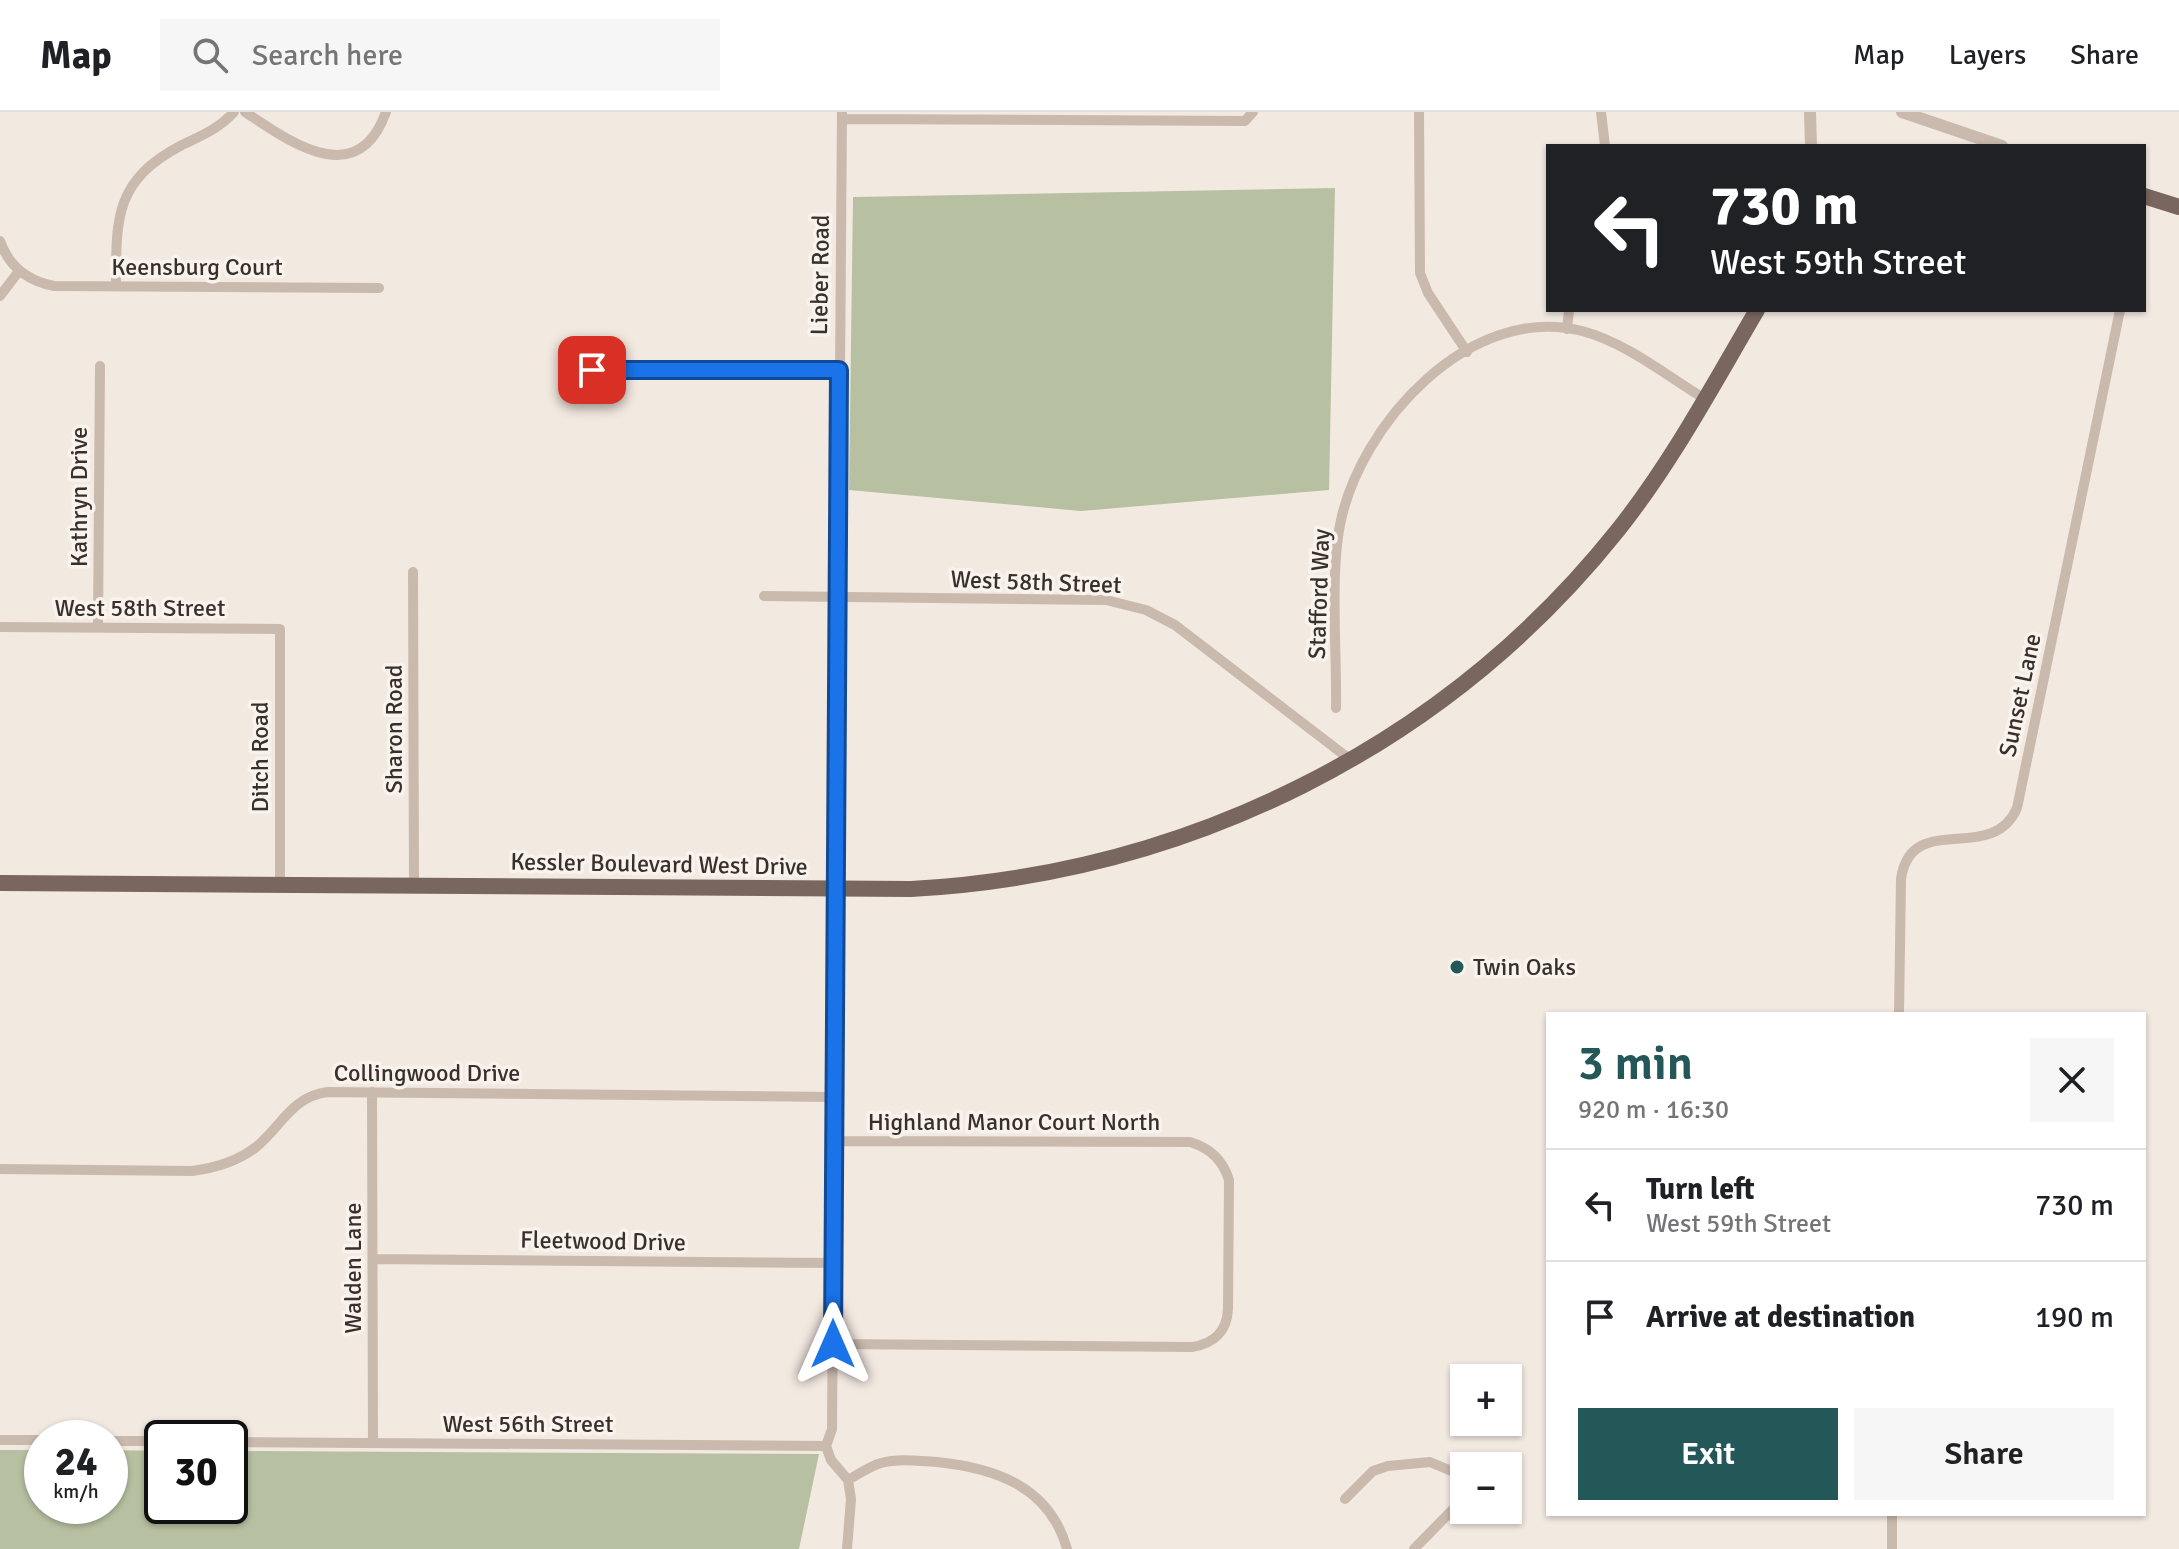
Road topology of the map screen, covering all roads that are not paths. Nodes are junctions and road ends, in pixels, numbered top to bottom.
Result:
1 (234, 112) edge
2 (245, 112) edge
3 (386, 112) edge
4 (1253, 112) edge
5 (1419, 112) edge
6 (1601, 112) edge
7 (1810, 112) edge
8 (1902, 112) edge
9 (842, 116) edge
10 (1605, 144) edge
11 (1811, 144) edge
12 (1996, 144) edge
13 (2146, 198) edge
14 (2179, 207) edge
15 (0, 241) edge
16 (19, 271) junction
17 (116, 286) junction
18 (379, 288) dead end
19 (0, 296) edge
20 (1569, 312) edge
21 (1756, 312) edge
22 (2120, 312) edge
23 (1567, 329) junction
24 (1467, 352) junction
25 (100, 366) dead end
26 (592, 370) dead end
27 (839, 370) junction
28 (1705, 399) junction
29 (413, 572) dead end
30 (764, 596) dead end
31 (837, 598) junction
32 (0, 627) edge
33 (98, 628) junction
34 (280, 629) joint
35 (1336, 708) dead end
36 (1352, 761) junction
37 (0, 883) edge
38 (280, 885) junction
39 (414, 885) junction
40 (835, 890) junction
41 (1899, 1012) edge
42 (372, 1092) junction
43 (834, 1097) junction
44 (833, 1141) junction
45 (0, 1169) edge
46 (373, 1259) junction
47 (833, 1263) junction
48 (833, 1344) junction
49 (0, 1440) edge
50 (24, 1440) edge
51 (248, 1442) edge
52 (373, 1443) junction
53 (826, 1446) junction
54 (1450, 1470) edge
55 (848, 1480) junction
56 (1345, 1499) dead end
57 (1450, 1512) edge
58 (1892, 1516) edge
59 (847, 1549) edge
60 (1067, 1549) edge
61 (1414, 1549) edge
62 (1892, 1549) edge

1 - 17 street
2 - 3 street
4 - 9 street
5 - 24 street
6 - 10 street
7 - 11 street
8 - 12 street
9 - 27 street, Lieber Road
13 - 14 main road
15 - 16 street
16 - 17 street, Keensburg Court
16 - 19 street
17 - 18 street, Keensburg Court
20 - 23 street
21 - 28 main road, Kessler Boulevard West Drive
22 - 41 street, Sunset Lane
23 - 24 street, Stafford Way
23 - 28 street, Stafford Way
24 - 35 street, Stafford Way
25 - 33 street, Kathryn Drive
26 - 27 street
27 - 31 street, Lieber Road
28 - 36 main road, Kessler Boulevard West Drive
29 - 39 street, Sharon Road
30 - 31 street, West 58th Street
31 - 36 street, West 58th Street
31 - 40 street, Lieber Road
32 - 33 street, West 58th Street
33 - 34 street, West 58th Street
34 - 38 street, Ditch Road
36 - 40 main road, Kessler Boulevard West Drive
37 - 38 main road, Kessler Boulevard West Drive
38 - 39 main road, Kessler Boulevard West Drive
39 - 40 main road, Kessler Boulevard West Drive
40 - 43 street, Lieber Road
42 - 43 street, Collingwood Drive
42 - 45 street, Collingwood Drive
42 - 46 street, Walden Lane
43 - 44 street, Lieber Road
44 - 47 street, Lieber Road
44 - 48 street, Highland Manor Court North
46 - 47 street, Fleetwood Drive
46 - 52 street, Walden Lane
47 - 48 street, Lieber Road
48 - 53 street, Lieber Road
49 - 50 street
51 - 52 street, West 56th Street
52 - 53 street, West 56th Street
53 - 55 street
54 - 56 street
55 - 59 street
55 - 60 street
57 - 61 street
58 - 62 street

